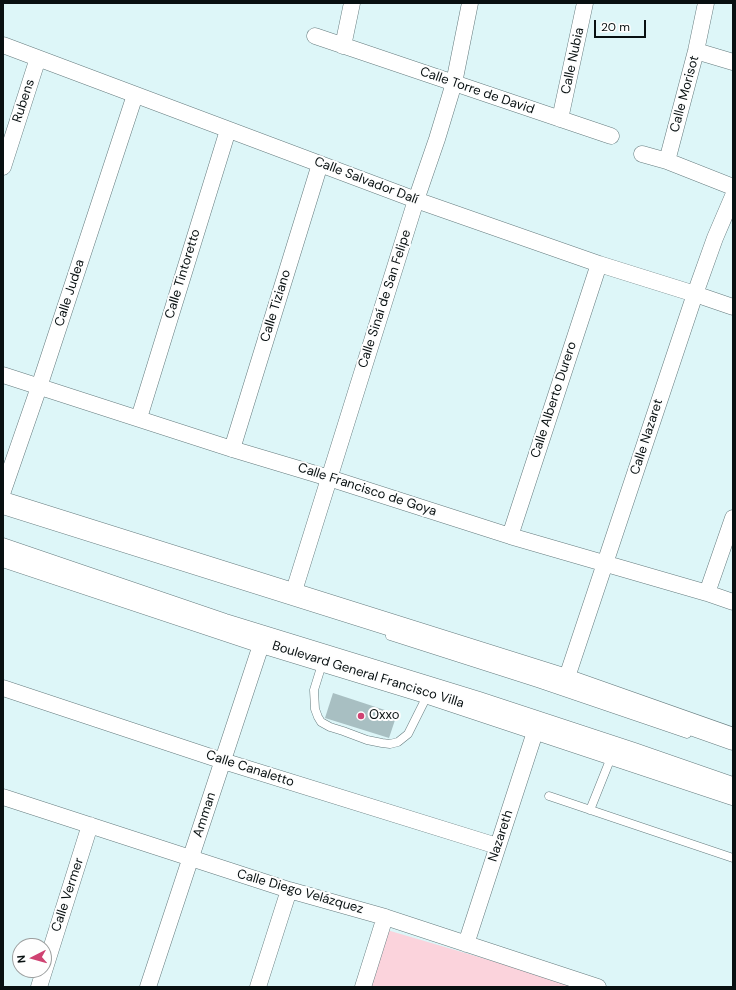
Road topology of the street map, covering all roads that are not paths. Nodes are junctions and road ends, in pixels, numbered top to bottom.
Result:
1 (352, 3) edge
2 (470, 3) edge
3 (585, 3) edge
4 (706, 3) edge
5 (315, 36) dead end
6 (3, 45) edge
7 (343, 46) junction
8 (696, 51) junction
9 (38, 58) junction
10 (733, 62) edge
11 (454, 83) junction
12 (135, 95) junction
13 (560, 119) junction
14 (228, 130) junction
15 (611, 136) dead end
16 (642, 154) dead end
17 (667, 162) junction
18 (320, 164) junction
19 (3, 167) edge
20 (733, 187) edge
21 (733, 196) edge
22 (416, 200) junction
23 (599, 264) junction
24 (695, 294) junction
25 (733, 306) edge
26 (3, 375) edge
27 (39, 387) junction
28 (139, 418) junction
29 (232, 449) junction
30 (329, 478) junction
31 (3, 491) edge
32 (3, 503) edge
33 (3, 510) edge
34 (733, 518) edge
35 (54, 527) dead end
36 (510, 536) junction
37 (3, 542) edge
38 (3, 556) edge
39 (605, 564) junction
40 (707, 593) junction
41 (292, 594) junction
42 (733, 602) edge
43 (384, 634) dead end
44 (262, 642) junction
45 (323, 661) junction
46 (566, 680) junction
47 (3, 688) edge
48 (429, 694) junction
49 (536, 729) junction
50 (694, 736) dead end
51 (733, 739) edge
52 (612, 754) junction
53 (223, 760) junction
54 (733, 781) edge
55 (733, 794) edge
56 (549, 796) dead end
57 (3, 797) edge
58 (590, 810) junction
59 (90, 825) junction
60 (497, 846) junction
61 (733, 858) edge
62 (191, 859) junction
63 (290, 890) junction
64 (385, 917) junction
65 (466, 944) junction
66 (39, 987) edge
67 (148, 987) edge
68 (258, 987) edge
69 (362, 987) edge
70 (598, 987) edge

1 - 7 street
2 - 11 street, Calle Sinaí de San Felipe
3 - 13 street, Calle Nubia
4 - 8 street, Calle Morisot
5 - 7 street, Calle Torre de David
6 - 9 street, Calle Salvador Dalí
7 - 11 street, Calle Torre de David
8 - 10 street
8 - 17 street, Calle Morisot
9 - 12 street, Calle Salvador Dalí
9 - 19 street, Rubens
11 - 13 street, Calle Torre de David
11 - 22 street, Calle Sinaí de San Felipe
12 - 14 street, Calle Salvador Dalí
12 - 27 street, Calle Judea
13 - 15 street, Calle Torre de David
14 - 18 street, Calle Salvador Dalí
14 - 28 street, Calle Tintoretto
16 - 17 street
17 - 20 street
18 - 22 street, Calle Salvador Dalí
18 - 29 street, Calle Tiziano
21 - 24 street, Calle Nazaret
22 - 23 street, Calle Salvador Dalí
22 - 30 street, Calle Sinaí de San Felipe
23 - 24 street, Calle Salvador Dalí
23 - 36 street, Calle Alberto Durero
24 - 25 street, Calle Salvador Dalí
24 - 39 street, Calle Nazaret
26 - 27 street, Calle Francisco de Goya
27 - 28 street, Calle Francisco de Goya
27 - 31 street, Calle Judea
28 - 29 street, Calle Francisco de Goya
29 - 30 street, Calle Francisco de Goya
30 - 36 street, Calle Francisco de Goya
30 - 41 street, Calle Sinaí de San Felipe
32 - 41 main road
33 - 35 lane
34 - 40 street
36 - 39 street, Calle Francisco de Goya
37 - 54 lane
38 - 44 main road, Boulevard General Francisco Villa
39 - 40 street, Calle Francisco de Goya
39 - 46 street, Calle Nazaret
40 - 42 street, Calle Francisco de Goya
41 - 46 main road
43 - 50 lane
44 - 45 main road, Boulevard General Francisco Villa
44 - 53 street, Amman
45 - 48 main road, Boulevard General Francisco Villa
45 - 48 lane
46 - 51 main road
47 - 53 street, Calle Canaletto
48 - 49 main road, Boulevard General Francisco Villa
49 - 52 main road, Boulevard General Francisco Villa
49 - 60 street, Nazareth
52 - 55 main road, Boulevard General Francisco Villa
52 - 58 lane
53 - 60 street, Calle Canaletto
53 - 62 street, Amman
56 - 58 lane
57 - 59 street, Calle Diego Velázquez
58 - 61 lane
59 - 62 street, Calle Diego Velázquez
59 - 66 street, Calle Vermer
60 - 65 street, Nazareth
62 - 63 street, Calle Diego Velázquez
62 - 67 street, Amman
63 - 64 street, Calle Diego Velázquez
63 - 68 street
64 - 65 street, Calle Diego Velázquez
64 - 69 street
65 - 70 street, Calle Diego Velázquez

